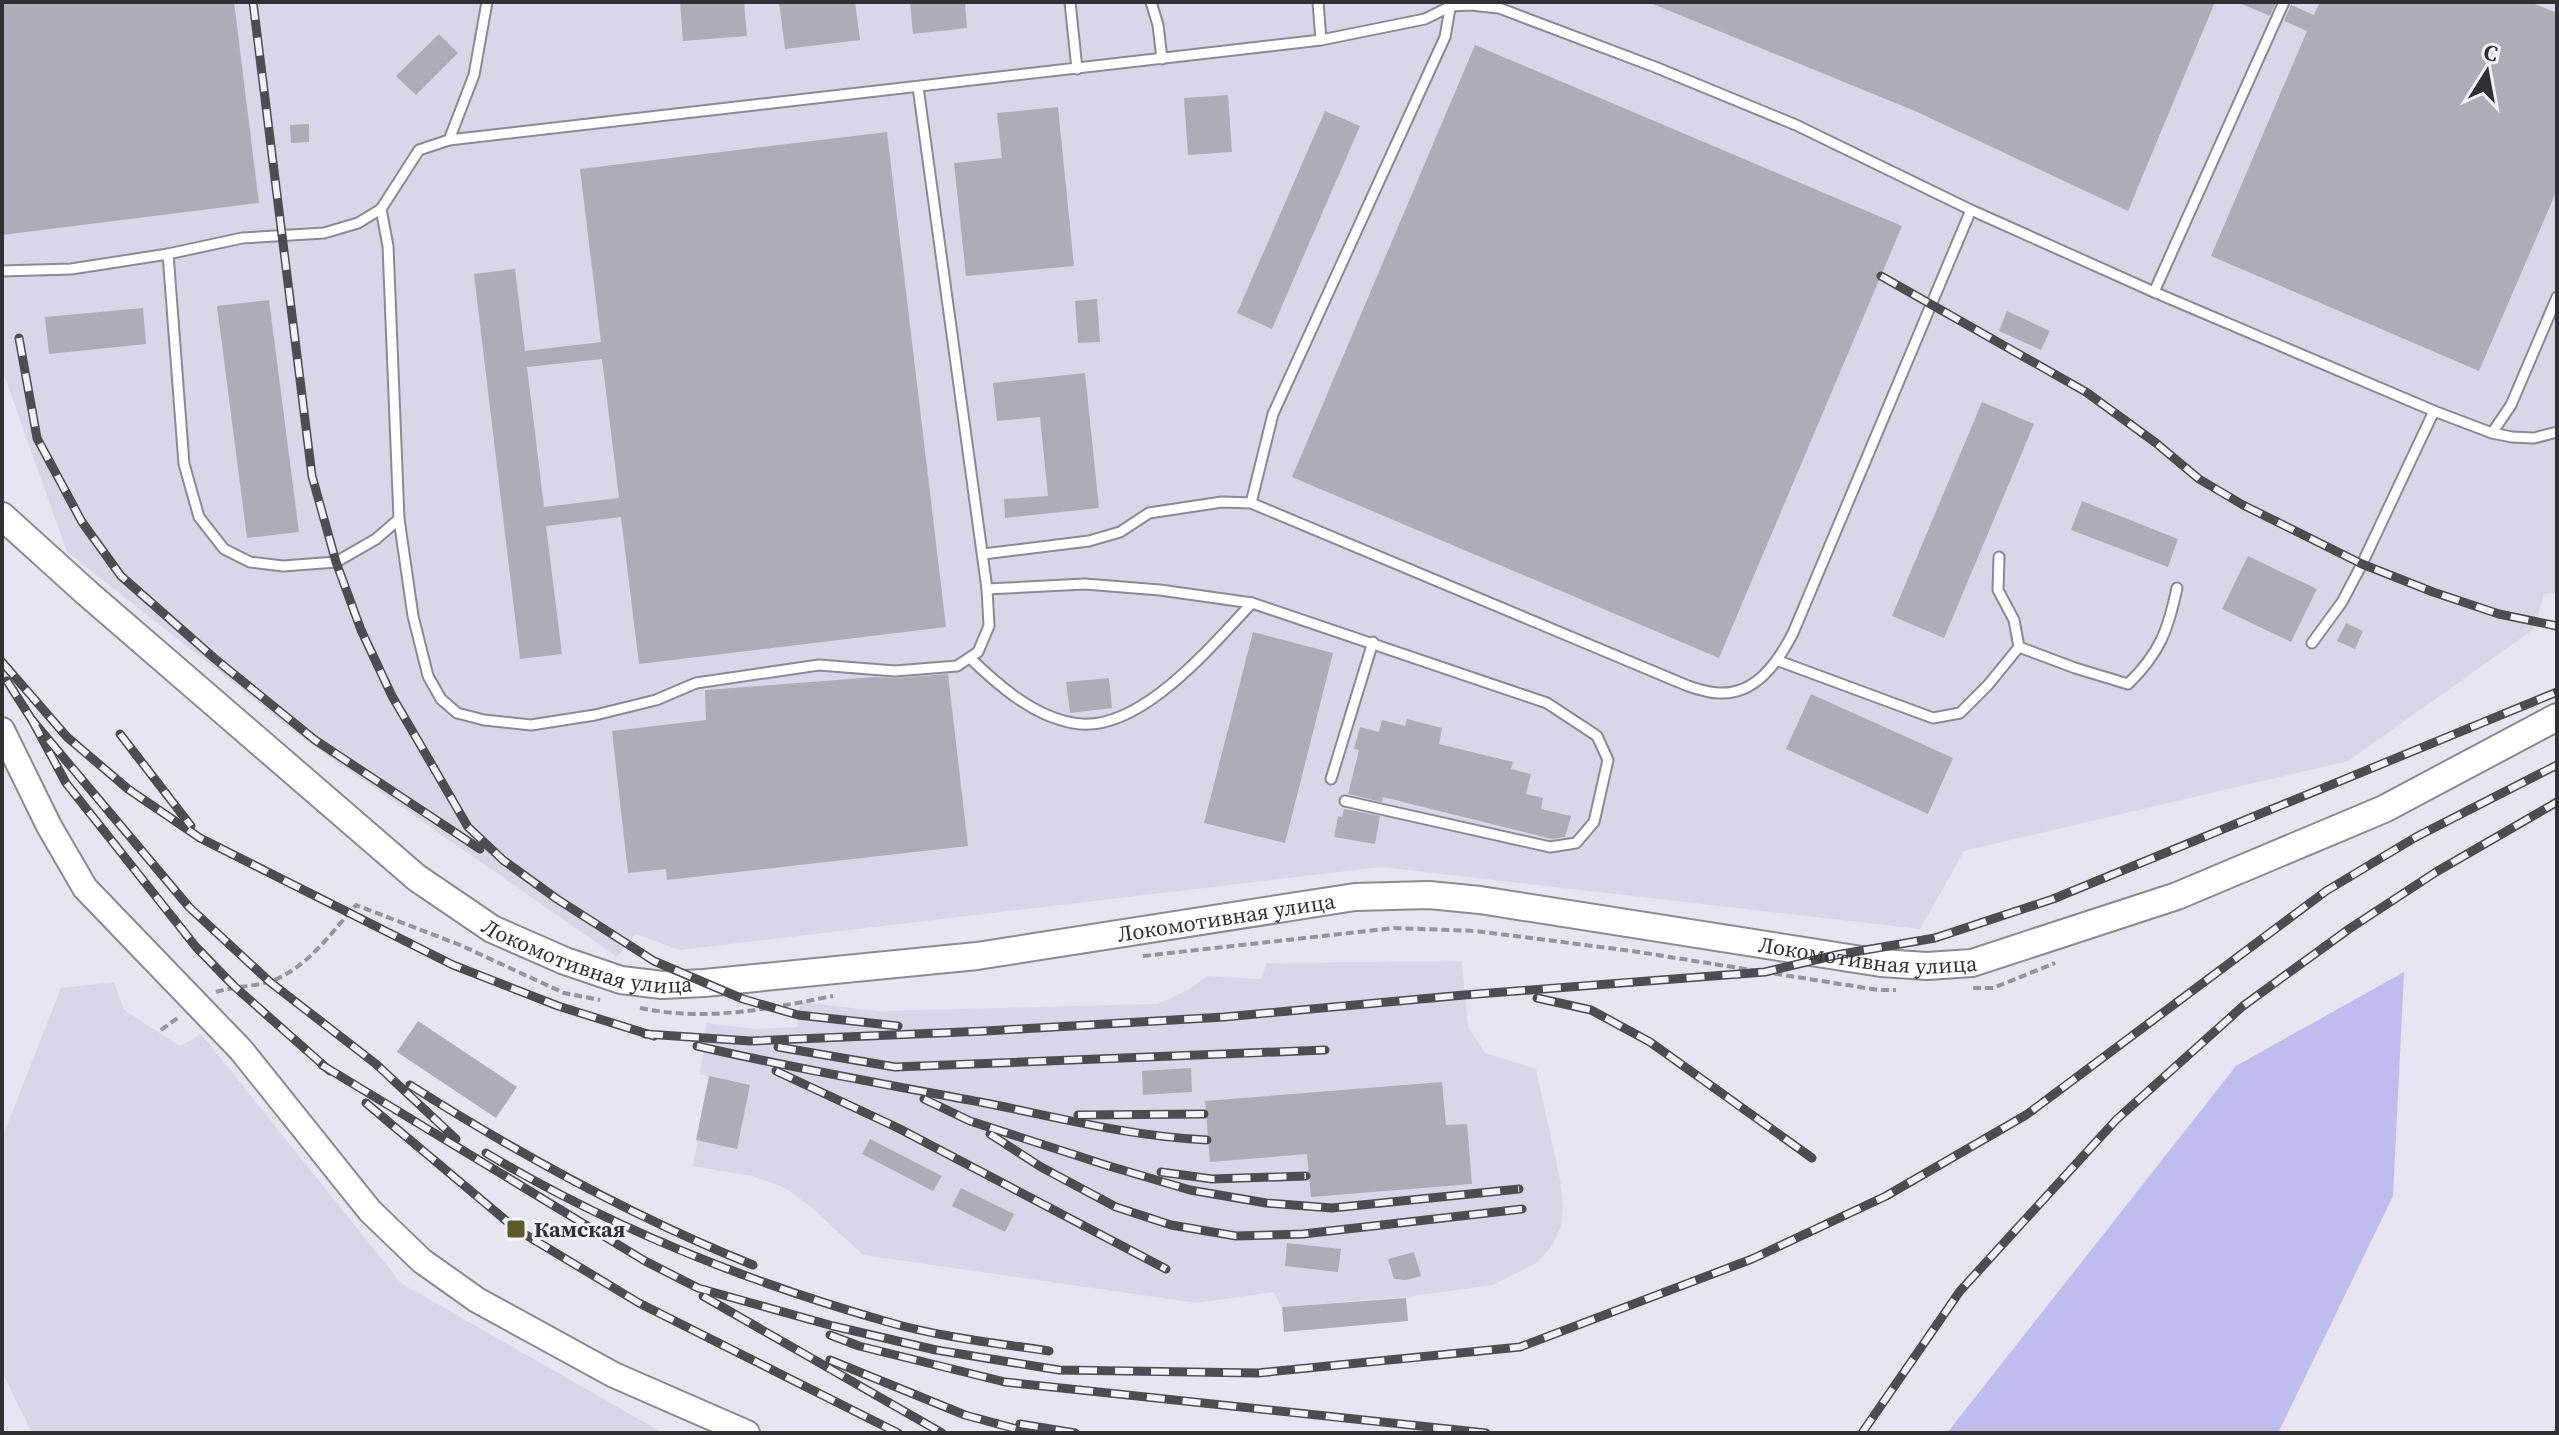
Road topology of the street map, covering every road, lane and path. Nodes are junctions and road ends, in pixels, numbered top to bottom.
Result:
1 (487, 2) edge
2 (1070, 2) edge
3 (1151, 2) edge
4 (1318, 2) edge
5 (2284, 2) edge
6 (1451, 4) edge
7 (1321, 40) junction
8 (1162, 59) junction
9 (1077, 69) junction
10 (918, 87) junction
11 (449, 140) junction
12 (381, 209) junction
13 (1971, 210) junction
14 (168, 254) junction
15 (2, 271) edge
16 (2154, 292) junction
17 (2557, 297) edge
18 (2434, 411) junction
19 (2557, 432) edge
20 (2492, 433) junction
21 (1251, 503) junction
22 (2, 516) edge
23 (399, 519) junction
24 (983, 554) junction
25 (1999, 557) dead end
26 (2177, 588) dead end
27 (987, 589) junction
28 (1252, 603) junction
29 (1373, 642) junction
30 (2312, 643) dead end
31 (2019, 647) junction
32 (970, 658) junction
33 (1779, 661) junction
34 (2557, 717) edge
35 (2, 730) edge
36 (1331, 779) dead end
37 (1345, 801) dead end
38 (1134, 957) dead end
39 (2066, 958) dead end
40 (1964, 988) dead end
41 (1907, 989) dead end
42 (842, 994) dead end
43 (198, 1002) junction
44 (609, 1002) dead end
45 (639, 1008) dead end
46 (161, 1030) dead end
47 (747, 1433) edge

1 - 11 lane
2 - 9 lane
3 - 8 lane
4 - 7 lane
5 - 16 lane
6 - 7 lane
6 - 13 lane
6 - 21 lane
7 - 8 lane
8 - 9 lane
9 - 10 lane
10 - 11 lane
10 - 24 lane
11 - 12 lane
12 - 14 lane
12 - 23 lane
13 - 16 lane
13 - 33 lane
14 - 15 lane
14 - 23 lane
16 - 18 lane
17 - 20 lane
18 - 20 lane
18 - 30 lane
19 - 20 lane
21 - 24 lane
21 - 33 lane
22 - 34 main road, Локомотивная улица
23 - 32 lane
24 - 27 lane
25 - 31 lane
26 - 31 lane
27 - 28 lane
27 - 32 lane
28 - 29 lane
28 - 32 lane
29 - 36 lane
29 - 37 lane
31 - 33 lane
35 - 43 street
38 - 41 path
39 - 40 path
42 - 45 path
43 - 44 path
43 - 46 path
43 - 47 street

